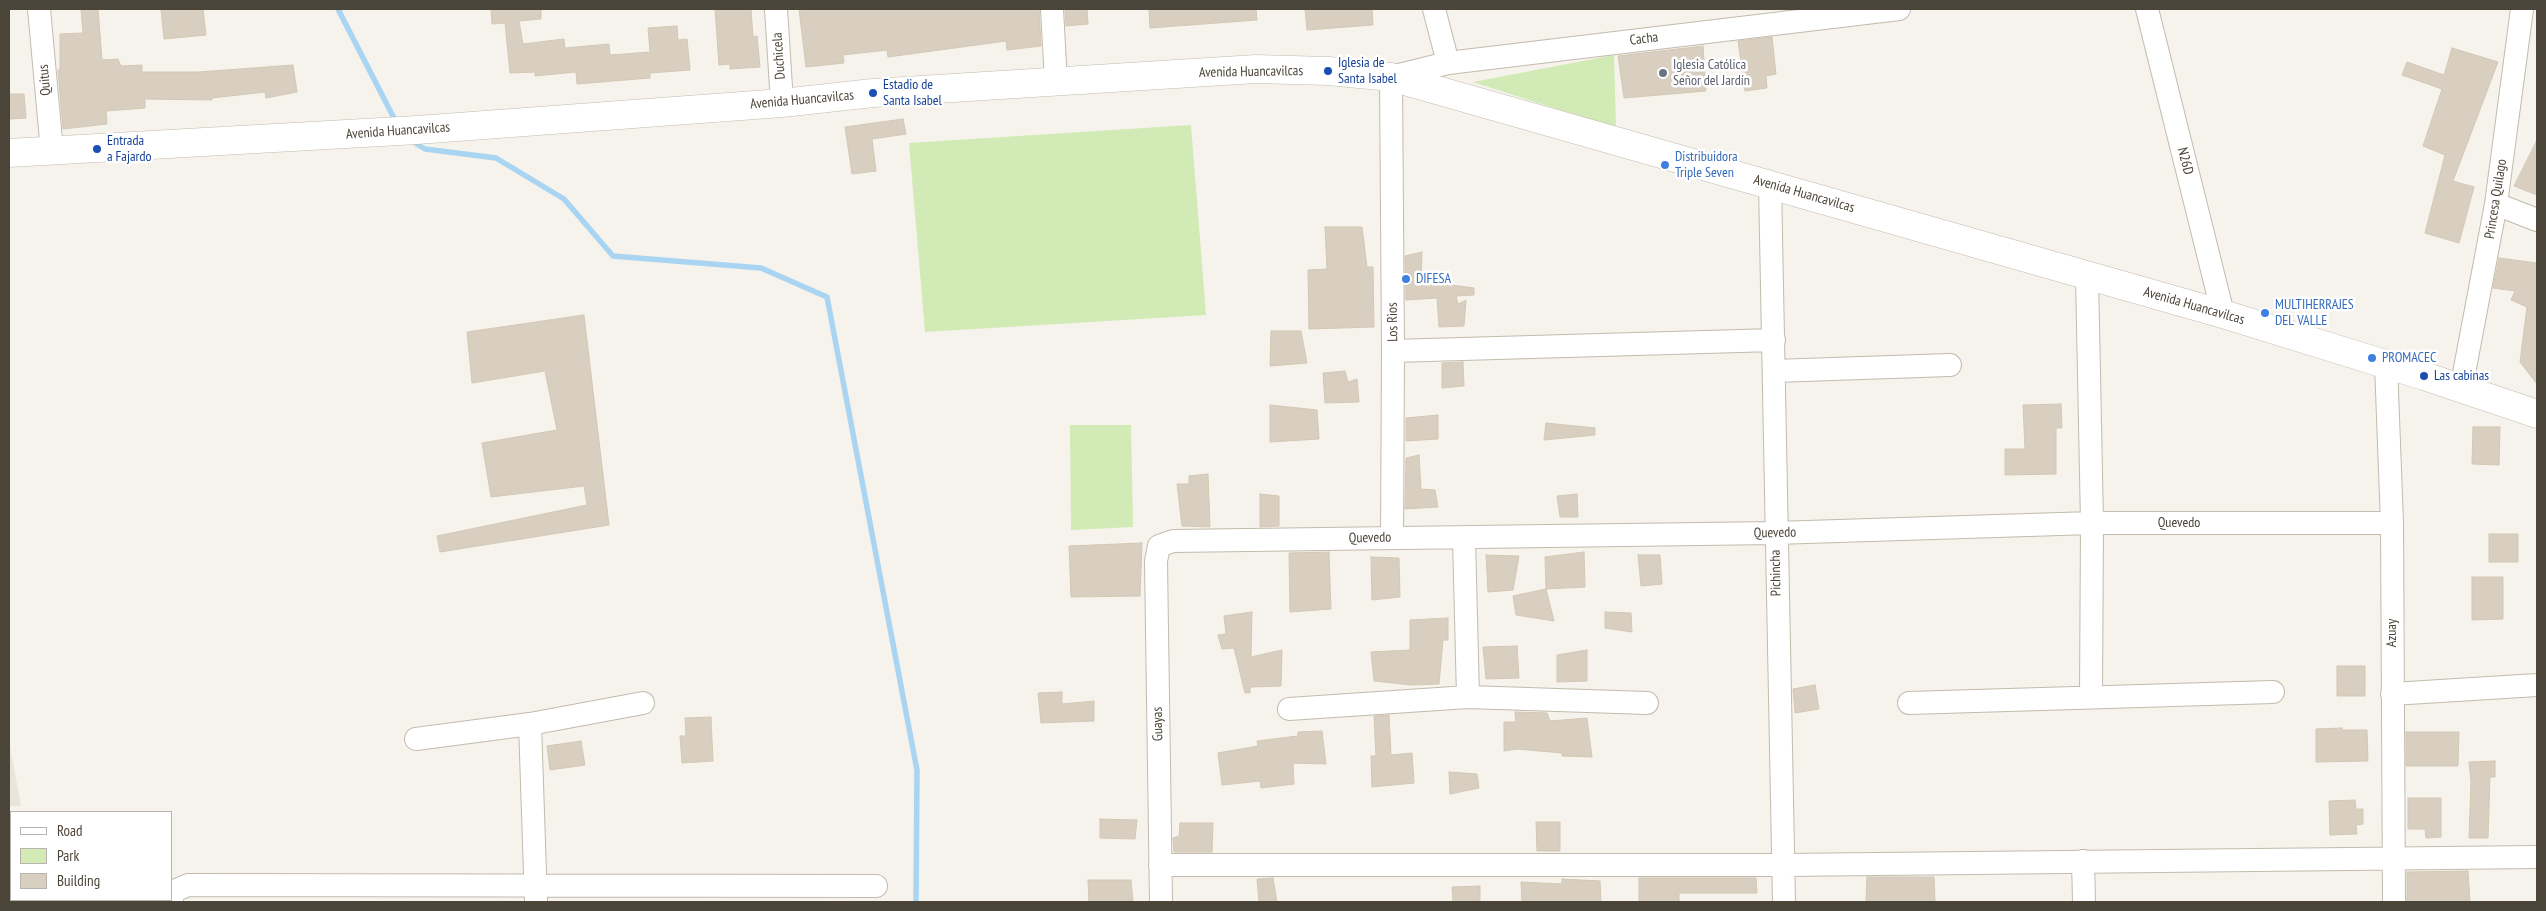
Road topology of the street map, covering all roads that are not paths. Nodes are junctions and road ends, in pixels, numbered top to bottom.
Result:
1 (39, 9) edge
2 (776, 9) edge
3 (1052, 9) edge
4 (1434, 9) edge
5 (1899, 9) edge
6 (2147, 9) edge
7 (2522, 9) edge
8 (1772, 16) edge
9 (1448, 63) junction
10 (1391, 77) junction
11 (1056, 82) junction
12 (782, 103) junction
13 (52, 151) junction
14 (9, 153) edge
15 (1770, 184) junction
16 (2496, 204) junction
17 (2537, 220) edge
18 (2087, 275) junction
19 (2223, 314) junction
20 (1774, 340) junction
21 (1394, 351) junction
22 (2386, 364) junction
23 (1950, 366) dead end
24 (1774, 371) junction
25 (2462, 389) junction
26 (2537, 414) edge
27 (2092, 523) junction
28 (2392, 523) junction
29 (1775, 533) junction
30 (1392, 538) junction
31 (1464, 538) junction
32 (1158, 546) joint
33 (2537, 685) edge
34 (2273, 692) dead end
35 (2392, 694) junction
36 (1468, 697) junction
37 (2091, 697) junction
38 (643, 703) dead end
39 (1647, 703) dead end
40 (1909, 703) dead end
41 (1289, 709) dead end
42 (530, 724) junction
43 (416, 740) dead end
44 (2537, 857) edge
45 (2393, 858) junction
46 (2083, 862) junction
47 (1784, 864) junction
48 (1160, 866) junction
49 (876, 886) dead end
50 (536, 894) edge
51 (172, 896) edge
52 (1162, 902) edge
53 (1784, 902) edge
54 (2084, 902) edge
55 (2394, 902) edge

1 - 13 street, Quitus
2 - 12 street, Duchicela
3 - 11 street
4 - 9 street
5 - 8 street, Cacha
6 - 19 street, N26D
7 - 16 street, Princesa Quilago
8 - 9 street, Cacha
9 - 10 street, Cacha
10 - 11 street, Avenida Huancavilcas
10 - 15 street, Avenida Huancavilcas
10 - 21 street, Los Rìos
11 - 12 street, Avenida Huancavilcas
12 - 13 street, Avenida Huancavilcas
13 - 14 street, Avenida Huancavilcas
15 - 18 street, Avenida Huancavilcas
15 - 20 street, Pichincha
16 - 17 street
16 - 25 street, Princesa Quilago
18 - 19 street, Avenida Huancavilcas
18 - 27 street
19 - 22 street, Avenida Huancavilcas
20 - 21 street
20 - 24 street, Pichincha
21 - 30 street, Los Rìos
22 - 25 street, Avenida Huancavilcas
22 - 28 street, Azuay
23 - 24 street
24 - 29 street, Pichincha
25 - 26 street, Avenida Huancavilcas
27 - 28 street, Quevedo
27 - 29 street, Quevedo
27 - 37 street
28 - 35 street, Azuay
29 - 31 street, Quevedo
29 - 47 street, Pichincha
30 - 31 street, Quevedo
30 - 32 street, Quevedo
31 - 36 street
32 - 48 street, Guayas
33 - 35 street
34 - 37 street
35 - 45 street, Azuay
36 - 39 street
36 - 41 street
37 - 40 street
38 - 42 street
42 - 43 street
42 - 50 street
44 - 45 street
45 - 46 street
45 - 55 street, Azuay
46 - 47 street
46 - 54 street
47 - 48 street
47 - 53 street, Pichincha
48 - 52 street, Guayas
49 - 50 street
50 - 51 street

